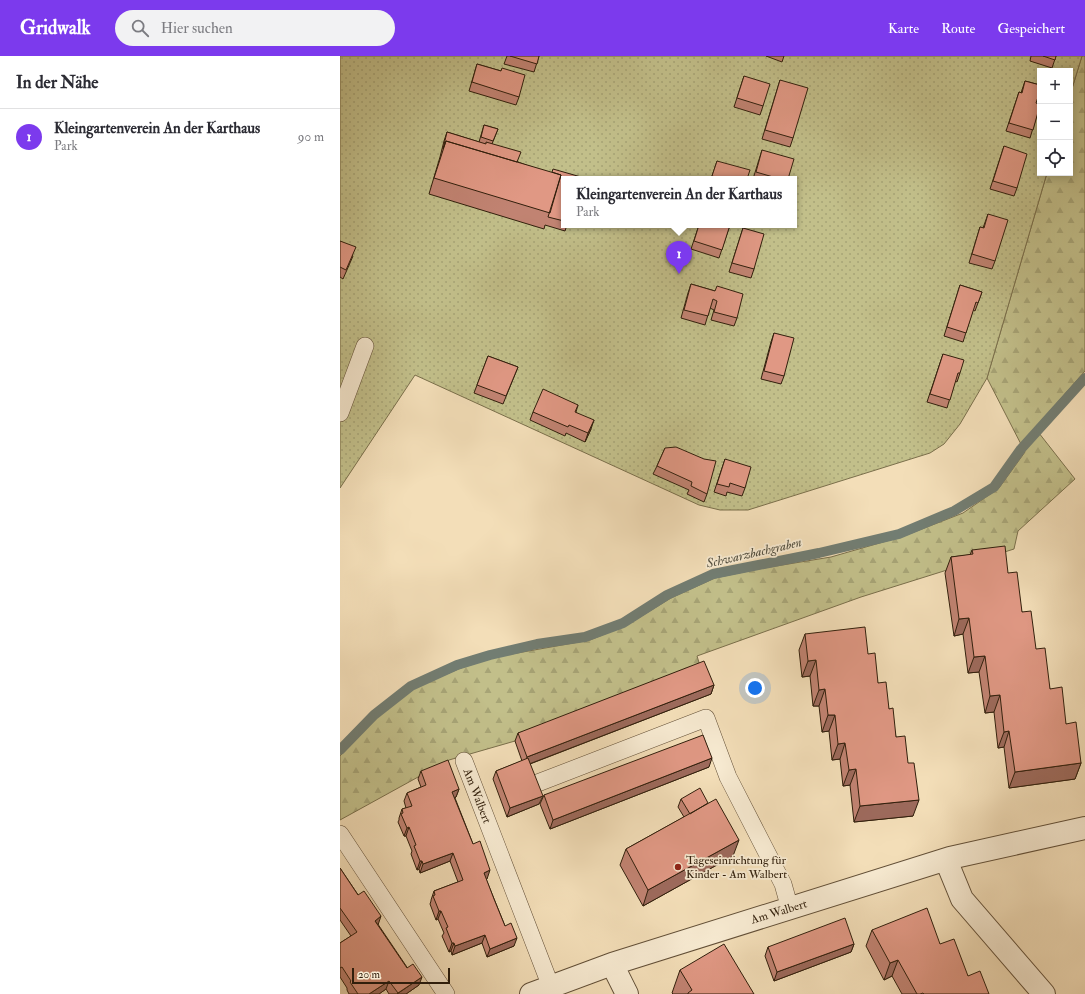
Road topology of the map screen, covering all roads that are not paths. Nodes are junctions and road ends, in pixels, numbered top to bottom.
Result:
1 (365, 346) dead end
2 (340, 413) edge
3 (464, 761) dead end
4 (535, 784) edge
5 (1085, 828) edge
6 (340, 834) edge
7 (946, 860) junction
8 (790, 909) junction
9 (612, 964) junction
10 (551, 987) junction
11 (446, 994) edge
12 (531, 994) edge
13 (627, 994) edge
14 (1044, 994) edge

1 - 2 lane
3 - 10 lane, Am Walbert
4 - 8 lane
5 - 7 street, Am Walbert
6 - 11 lane
7 - 8 street, Am Walbert
7 - 14 street
8 - 9 street, Am Walbert
9 - 10 street, Am Walbert
9 - 13 street
10 - 12 street, Am Walbert

